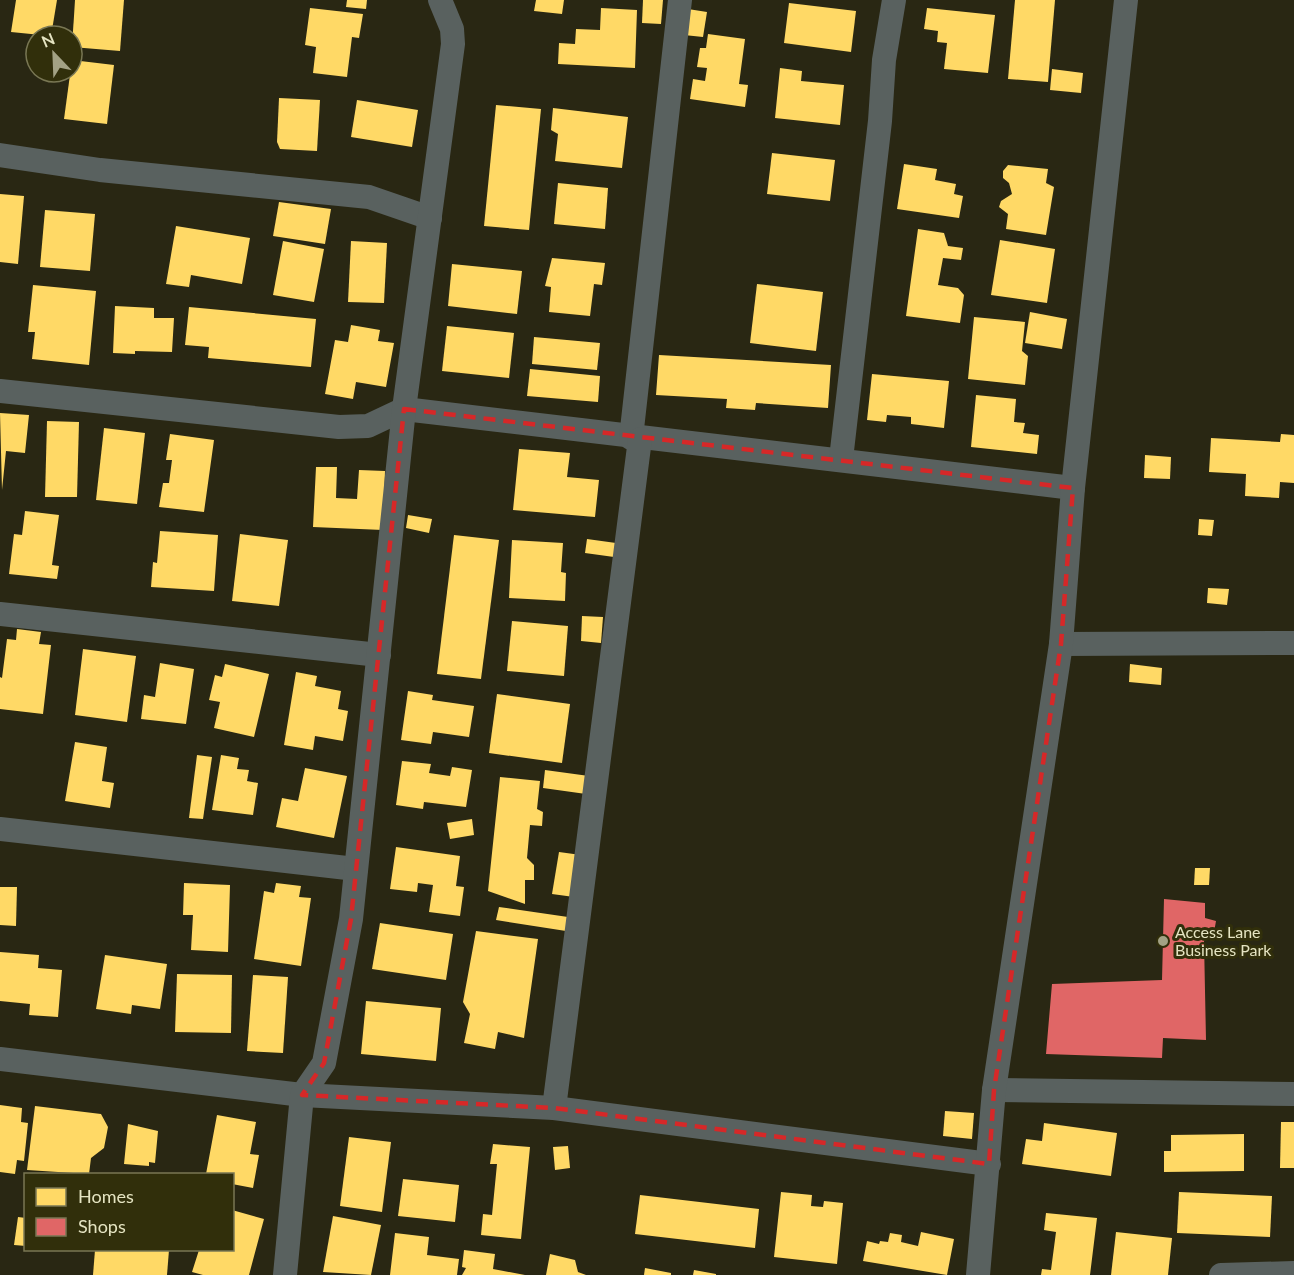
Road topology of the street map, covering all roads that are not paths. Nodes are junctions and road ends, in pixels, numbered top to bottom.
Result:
1 (440, 0) edge
2 (680, 0) edge
3 (894, 0) edge
4 (1126, 0) edge
5 (0, 156) edge
6 (430, 218) junction
7 (0, 391) edge
8 (404, 409) junction
9 (636, 439) junction
10 (841, 459) junction
11 (1072, 488) junction
12 (0, 614) edge
13 (1294, 643) edge
14 (1061, 644) junction
15 (380, 655) junction
16 (0, 829) edge
17 (356, 869) junction
18 (0, 1059) edge
19 (994, 1090) junction
20 (1294, 1094) edge
21 (302, 1095) junction
22 (555, 1108) junction
23 (989, 1164) junction
24 (1294, 1273) edge
25 (285, 1275) edge
26 (978, 1275) edge
27 (1221, 1275) edge

1 - 6 street
2 - 9 street
3 - 10 street
4 - 11 street
5 - 6 street
6 - 8 street
7 - 8 street
8 - 9 street
8 - 15 street
9 - 10 street
9 - 22 street
10 - 11 street
11 - 14 street
12 - 15 street
13 - 14 street
14 - 19 street
15 - 17 street
16 - 17 street
17 - 21 street
18 - 21 street
19 - 20 street
19 - 23 street
21 - 22 street
21 - 25 street
22 - 23 street
23 - 26 street
24 - 27 street

